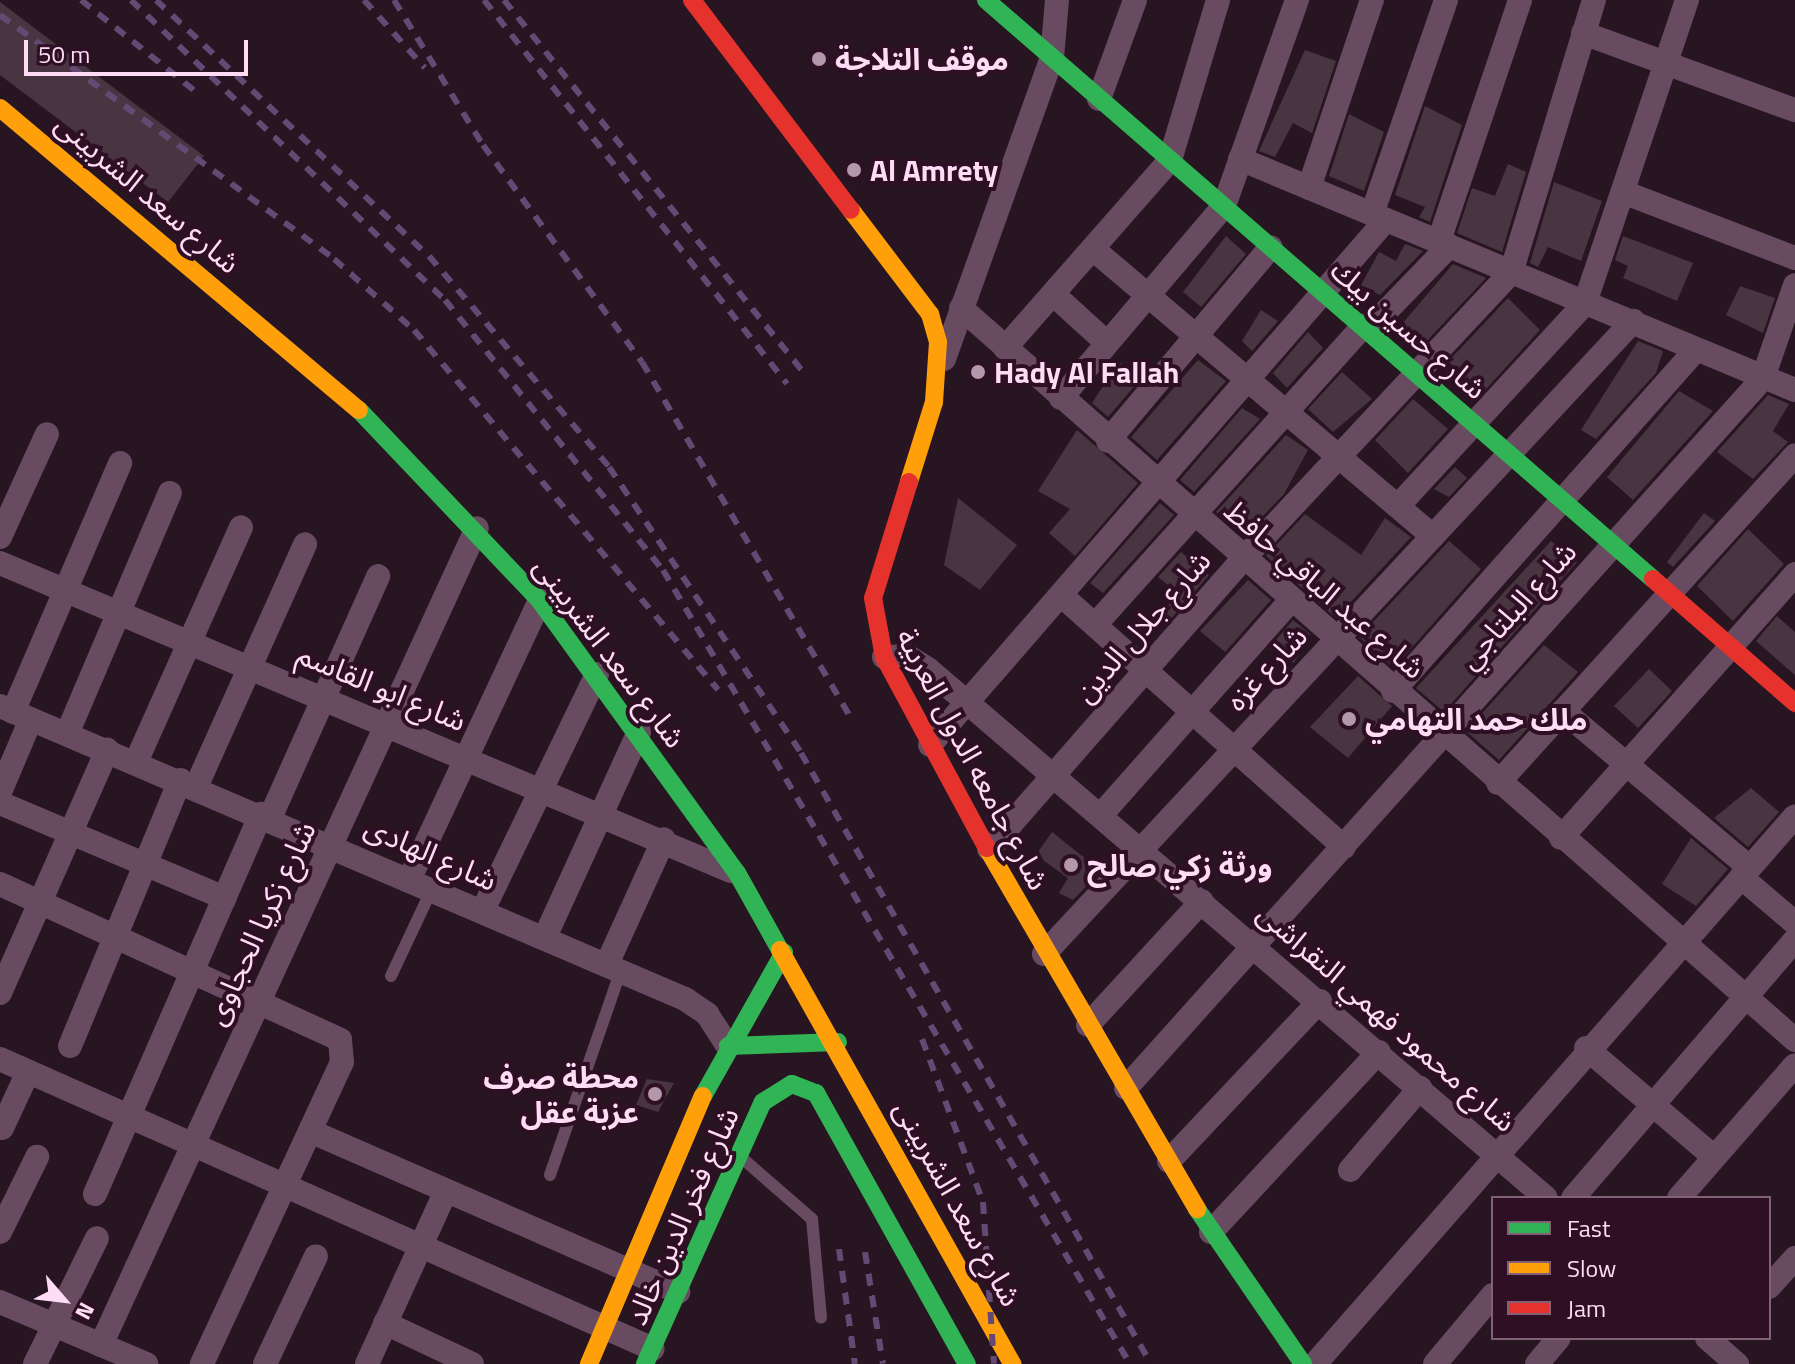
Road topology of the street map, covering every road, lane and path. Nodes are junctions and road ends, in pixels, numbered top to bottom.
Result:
1 (692, 0) edge
2 (986, 0) edge
3 (1135, 0) edge
4 (1297, 0) edge
5 (1372, 0) edge
6 (1446, 0) edge
7 (1520, 0) edge
8 (1594, 0) edge
9 (1687, 0) edge
10 (1058, 1) edge
11 (1214, 1) edge
12 (1583, 33) junction
13 (1052, 58) junction
14 (1666, 63) junction
15 (1099, 99) junction
16 (0, 108) edge
17 (1795, 110) edge
18 (1240, 159) junction
19 (1170, 160) junction
20 (1309, 188) junction
21 (1623, 192) junction
22 (1224, 206) junction
23 (1378, 218) junction
24 (1444, 243) junction
25 (1271, 247) junction
26 (1093, 249) junction
27 (1795, 258) edge
28 (1511, 273) junction
29 (1795, 285) edge
30 (1323, 292) junction
31 (1053, 294) junction
32 (1148, 295) junction
33 (1585, 303) junction
34 (961, 308) junction
35 (1633, 321) junction
36 (1365, 328) junction
37 (1196, 336) junction
38 (1107, 343) junction
39 (1005, 348) junction
40 (1696, 350) junction
41 (939, 372) junction
42 (1419, 376) junction
43 (1763, 378) junction
44 (1248, 379) junction
45 (1795, 390) edge
46 (1061, 398) junction
47 (1286, 411) junction
48 (1473, 421) junction
49 (47, 434) dead end
50 (1108, 441) junction
51 (1510, 453) junction
52 (1338, 455) junction
53 (1795, 455) edge
54 (120, 463) dead end
55 (1157, 484) junction
56 (170, 493) dead end
57 (1562, 499) junction
58 (1398, 506) junction
59 (1193, 516) junction
60 (241, 527) dead end
61 (477, 528) junction
62 (1433, 536) junction
63 (0, 537) edge
64 (305, 544) dead end
65 (1613, 544) junction
66 (1243, 559) junction
67 (0, 563) edge
68 (1795, 574) edge
69 (378, 576) dead end
70 (65, 590) junction
71 (1670, 593) junction
72 (1061, 595) junction
73 (540, 601) junction
74 (1290, 601) junction
75 (119, 612) junction
76 (1095, 625) junction
77 (190, 641) junction
78 (1335, 641) junction
79 (1731, 647) junction
80 (884, 657) junction
81 (250, 666) junction
82 (1146, 671) junction
83 (597, 674) junction
84 (1393, 691) junction
85 (324, 697) junction
86 (968, 702) junction
87 (1795, 703) edge
88 (1563, 711) junction
89 (15, 712) edge
90 (1192, 712) junction
91 (387, 723) junction
92 (639, 732) junction
93 (67, 734) junction
94 (1444, 735) junction
95 (930, 745) junction
96 (107, 750) junction
97 (1234, 750) junction
98 (467, 757) junction
99 (136, 762) junction
100 (1626, 764) junction
101 (1054, 775) junction
102 (1498, 783) junction
103 (188, 784) junction
104 (542, 788) junction
105 (0, 792) edge
106 (0, 803) edge
107 (602, 813) junction
108 (1101, 815) junction
109 (266, 816) junction
110 (1795, 816) edge
111 (70, 833) junction
112 (1561, 838) junction
113 (664, 839) junction
114 (332, 845) junction
115 (1344, 847) junction
116 (989, 849) junction
117 (1142, 849) junction
118 (145, 864) junction
119 (1745, 872) junction
120 (737, 873) junction
121 (410, 878) junction
122 (0, 884) edge
123 (432, 889) junction
124 (225, 898) junction
125 (1202, 901) junction
126 (41, 902) junction
127 (483, 910) junction
128 (1795, 923) edge
129 (116, 934) junction
130 (545, 937) junction
131 (1795, 940) edge
132 (1681, 943) junction
133 (1256, 946) junction
134 (784, 952) junction
135 (1044, 954) junction
136 (614, 967) junction
137 (194, 969) junction
138 (391, 976) dead end
139 (0, 993) edge
140 (260, 998) junction
141 (1744, 998) junction
142 (1320, 1001) junction
143 (1088, 1025) junction
144 (1795, 1040) edge
145 (838, 1042) junction
146 (70, 1046) dead end
147 (728, 1046) junction
148 (1586, 1048) junction
149 (1379, 1052) junction
150 (0, 1059) edge
151 (1795, 1065) edge
152 (28, 1072) junction
153 (1126, 1088) junction
154 (1420, 1088) junction
155 (1652, 1105) junction
156 (129, 1116) junction
157 (2, 1128) dead end
158 (310, 1131) junction
159 (193, 1145) junction
160 (1494, 1153) junction
161 (739, 1156) junction
162 (37, 1157) dead end
163 (1714, 1157) junction
164 (1169, 1161) junction
165 (1350, 1170) dead end
166 (550, 1175) dead end
167 (285, 1185) junction
168 (446, 1191) junction
169 (95, 1194) dead end
170 (1544, 1196) edge
171 (1575, 1196) edge
172 (1681, 1196) edge
173 (0, 1232) edge
174 (1211, 1232) junction
175 (97, 1238) dead end
176 (421, 1246) junction
177 (316, 1256) dead end
178 (1795, 1258) edge
179 (631, 1271) junction
180 (1771, 1285) edge
181 (975, 1289) junction
182 (678, 1292) junction
183 (1491, 1297) edge
184 (0, 1302) edge
185 (938, 1311) junction
186 (821, 1318) dead end
187 (385, 1323) junction
188 (53, 1325) junction
189 (607, 1328) junction
190 (1557, 1340) edge
191 (1716, 1341) edge
192 (101, 1345) junction
193 (649, 1356) edge
194 (35, 1364) edge
195 (146, 1364) edge
196 (202, 1364) edge
197 (265, 1364) edge
198 (367, 1364) edge
199 (472, 1364) edge
200 (589, 1364) edge
201 (967, 1364) edge
202 (1012, 1364) edge
203 (1303, 1364) edge
204 (1315, 1364) edge
205 (1435, 1364) edge
206 (1537, 1364) edge
207 (1699, 1364) edge
208 (1737, 1364) edge

1 - 41 main road, شارع جامعه الدول العربية
2 - 13 main road, شارع حسين بيك
3 - 15 street
4 - 18 street
5 - 20 street
6 - 23 street
7 - 24 street
8 - 12 street
9 - 14 street
10 - 13 street
11 - 19 street
12 - 14 street
12 - 28 street
13 - 15 main road, شارع حسين بيك
13 - 34 street
14 - 17 street
14 - 21 street
15 - 19 main road, شارع حسين بيك
16 - 61 main road, شارع سعد الشربينى
18 - 20 street
18 - 22 street
19 - 22 main road, شارع حسين بيك
19 - 26 street
20 - 23 street
21 - 27 street
21 - 33 street
22 - 25 main road, شارع حسين بيك
22 - 32 street
23 - 24 street
23 - 30 street
24 - 28 street
24 - 36 street
25 - 30 main road, شارع حسين بيك
25 - 37 street
26 - 31 street
26 - 32 street
28 - 33 street
28 - 42 street, شارع جلال الدين
29 - 43 street
30 - 36 main road, شارع حسين بيك
30 - 44 street
31 - 38 street
31 - 39 street
32 - 37 street
32 - 38 street
33 - 35 street
33 - 48 street
34 - 39 street, شارع عبد الباقي حافظ
34 - 41 street
35 - 40 street
35 - 51 street, شارع غزه
36 - 42 main road, شارع حسين بيك
36 - 47 street
37 - 44 street
37 - 50 street
38 - 46 street
39 - 46 street, شارع عبد الباقي حافظ
40 - 43 street
40 - 57 street
41 - 80 main road, شارع جامعه الدول العربية
42 - 48 main road, شارع حسين بيك
42 - 52 street, شارع جلال الدين
43 - 45 street
43 - 65 street, شارع البلتاجي
44 - 47 street
44 - 55 street
46 - 50 street, شارع عبد الباقي حافظ
47 - 52 street
47 - 59 street
48 - 51 main road, شارع حسين بيك
48 - 58 street
49 - 63 street
50 - 55 street, شارع عبد الباقي حافظ
51 - 57 main road, شارع حسين بيك
51 - 62 street, شارع غزه
52 - 58 street
52 - 66 street, شارع جلال الدين
53 - 71 street
54 - 70 street
55 - 59 street, شارع عبد الباقي حافظ
55 - 72 street
56 - 75 street
57 - 65 main road, شارع حسين بيك
57 - 84 street
58 - 62 street
59 - 66 street, شارع عبد الباقي حافظ
59 - 76 street
60 - 77 street
61 - 73 main road, شارع سعد الشربينى
61 - 91 street, شارع زكريا الحجاوى
62 - 78 street, شارع غزه
64 - 81 street
65 - 71 main road, شارع حسين بيك
65 - 94 street, شارع البلتاجي
66 - 74 street, شارع عبد الباقي حافظ
66 - 82 street, شارع جلال الدين
67 - 70 street, شارع ابو القاسم
68 - 79 street
69 - 85 street
70 - 75 street, شارع ابو القاسم
70 - 89 street
71 - 79 main road, شارع حسين بيك
71 - 88 street
72 - 76 street
72 - 86 street
73 - 83 main road, شارع سعد الشربينى
73 - 98 street
74 - 78 street, شارع عبد الباقي حافظ
74 - 90 street
75 - 77 street, شارع ابو القاسم
75 - 93 street
76 - 82 street
77 - 81 street, شارع ابو القاسم
77 - 99 street
78 - 84 street, شارع عبد الباقي حافظ
78 - 97 street, شارع غزه
79 - 87 main road, شارع حسين بيك
79 - 100 street
80 - 86 street, شارع محمود فهمي النقراشى
80 - 95 main road, شارع جامعه الدول العربية
81 - 85 street, شارع ابو القاسم
81 - 103 street
82 - 90 street
82 - 101 street, شارع جلال الدين
83 - 92 main road, شارع سعد الشربينى
83 - 104 street
84 - 94 street, شارع عبد الباقي حافظ
85 - 91 street, شارع ابو القاسم
85 - 109 street
86 - 95 street
86 - 101 street, شارع محمود فهمي النقراشى
88 - 100 street
88 - 102 street
89 - 93 street, شارع الهادى
89 - 105 street
90 - 97 street
90 - 108 street
91 - 98 street, شارع ابو القاسم
91 - 114 street, شارع زكريا الحجاوى
92 - 107 street
92 - 120 main road, شارع سعد الشربينى
93 - 96 street, شارع الهادى
94 - 102 street, شارع عبد الباقي حافظ
94 - 115 street, شارع البلتاجي
95 - 116 main road, شارع جامعه الدول العربية
96 - 99 street, شارع الهادى
96 - 111 street
97 - 115 street
97 - 117 street, شارع غزه
98 - 104 street, شارع ابو القاسم
98 - 121 street
99 - 103 street, شارع الهادى
100 - 112 street
100 - 119 street
101 - 108 street, شارع محمود فهمي النقراشى
101 - 116 street, شارع جلال الدين
102 - 112 street, شارع عبد الباقي حافظ
103 - 109 street, شارع الهادى
103 - 118 street
104 - 107 street, شارع ابو القاسم
104 - 127 street
106 - 111 street
107 - 113 street, شارع ابو القاسم
107 - 130 street
108 - 117 street, شارع محمود فهمي النقراشى
109 - 114 street, شارع الهادى
109 - 124 street
110 - 119 street
111 - 118 street
111 - 126 street
112 - 132 street, شارع عبد الباقي حافظ
113 - 120 street, شارع ابو القاسم
113 - 136 street
114 - 121 street, شارع الهادى
114 - 140 street, شارع زكريا الحجاوى
115 - 133 street, شارع البلتاجي
116 - 135 main road, شارع جامعه الدول العربية
117 - 125 street, شارع محمود فهمي النقراشى
117 - 135 street, شارع غزه
118 - 124 street
118 - 129 street
119 - 128 street
119 - 132 street
120 - 134 main road, شارع سعد الشربينى
121 - 123 street, شارع الهادى
122 - 126 street
123 - 127 street, شارع الهادى
123 - 138 lane
124 - 137 street
125 - 133 street, شارع محمود فهمي النقراشى
125 - 143 street
126 - 129 street
126 - 139 street
127 - 130 street, شارع الهادى
129 - 137 street
129 - 146 street
130 - 136 street, شارع الهادى
131 - 141 street
132 - 141 street, شارع عبد الباقي حافظ
132 - 148 street
133 - 142 street, شارع محمود فهمي النقراشى
133 - 153 street, شارع البلتاجي
134 - 145 main road, شارع سعد الشربينى
134 - 147 main road, شارع فخر الدين خالد
135 - 143 main road, شارع جامعه الدول العربية
136 - 147 street, شارع الهادى
136 - 166 lane
137 - 140 street
137 - 156 street
140 - 158 street
140 - 159 street, شارع زكريا الحجاوى
141 - 144 street, شارع عبد الباقي حافظ
141 - 155 street
142 - 149 street, شارع محمود فهمي النقراشى
142 - 164 street
143 - 153 main road, شارع جامعه الدول العربية
145 - 147 main road
145 - 181 main road, شارع سعد الشربينى
147 - 179 main road, شارع فخر الدين خالد
148 - 155 street
148 - 160 street
149 - 154 street, شارع محمود فهمي النقراشى
149 - 174 street
150 - 152 street
151 - 163 street
152 - 156 street
152 - 157 street
153 - 164 main road, شارع جامعه الدول العربية
154 - 160 street, شارع محمود فهمي النقراشى
154 - 165 street
155 - 163 street
155 - 171 street
156 - 159 street
156 - 169 street
158 - 167 street
158 - 168 street
159 - 167 street
159 - 192 street, شارع زكريا الحجاوى
160 - 170 street, شارع محمود فهمي النقراشى
160 - 204 street
161 - 182 main road, شارع فخر الدين خالد
161 - 185 main road, شارع فخر الدين خالد
161 - 186 lane
162 - 173 street
163 - 172 street
164 - 174 main road, شارع جامعه الدول العربية
167 - 176 street
167 - 196 street
168 - 176 street
168 - 179 street
174 - 203 main road, شارع جامعه الدول العربية
175 - 188 street
176 - 187 street
176 - 189 street
177 - 197 street
178 - 180 street
179 - 182 street
179 - 189 main road, شارع فخر الدين خالد
181 - 185 main road
181 - 202 main road, شارع سعد الشربينى
182 - 193 main road, شارع فخر الدين خالد
183 - 205 street
184 - 188 street
185 - 201 main road
187 - 198 street
187 - 199 street
188 - 192 street
188 - 194 street
189 - 193 street
189 - 200 main road, شارع فخر الدين خالد
190 - 206 street
191 - 207 street
191 - 208 street
192 - 195 street

